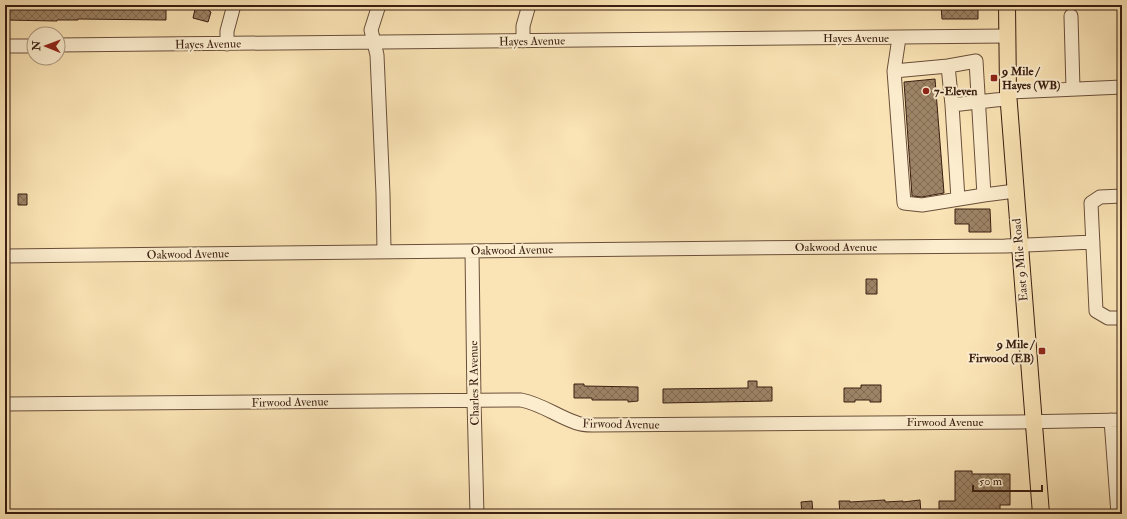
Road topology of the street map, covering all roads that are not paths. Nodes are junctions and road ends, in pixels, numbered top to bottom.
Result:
1 (234, 5) edge
2 (379, 5) edge
3 (529, 5) edge
4 (1007, 5) edge
5 (1071, 16) dead end
6 (1007, 36) junction
7 (899, 38) junction
8 (523, 41) junction
9 (374, 42) junction
10 (227, 44) junction
11 (66, 45) edge
12 (5, 46) edge
13 (26, 46) edge
14 (948, 66) junction
15 (894, 71) junction
16 (1122, 87) edge
17 (1073, 89) junction
18 (1008, 96) junction
19 (978, 102) junction
20 (952, 105) junction
21 (1015, 192) junction
22 (984, 195) junction
23 (1122, 196) edge
24 (958, 199) junction
25 (1093, 242) junction
26 (1019, 245) junction
27 (384, 251) junction
28 (472, 251) junction
29 (5, 256) edge
30 (1122, 318) edge
31 (474, 400) junction
32 (5, 404) edge
33 (1116, 420) edge
34 (1034, 421) junction
35 (477, 514) edge
36 (1041, 514) edge
37 (1118, 514) edge

1 - 10 street
2 - 9 street
3 - 8 street
4 - 6 main road, East 9 Mile Road
5 - 17 street
6 - 7 street, Hayes Avenue
6 - 18 main road, East 9 Mile Road
7 - 8 street, Hayes Avenue
7 - 15 street
8 - 9 street, Hayes Avenue
9 - 10 street, Hayes Avenue
9 - 27 street
10 - 11 street, Hayes Avenue
12 - 13 street
14 - 15 street
14 - 19 street
14 - 20 street
15 - 24 street
16 - 17 street
17 - 18 street
18 - 19 street
18 - 21 main road, East 9 Mile Road
19 - 20 street
19 - 22 street
20 - 24 street
21 - 22 street
21 - 26 main road, East 9 Mile Road
22 - 24 street
23 - 25 street
25 - 26 street, Oakwood Avenue
25 - 30 street
26 - 28 street, Oakwood Avenue
26 - 34 main road, East 9 Mile Road
27 - 28 street, Oakwood Avenue
27 - 29 street, Oakwood Avenue
28 - 31 street, Charles R Avenue
31 - 32 street, Firwood Avenue
31 - 34 street, Firwood Avenue
31 - 35 street, Charles R Avenue
33 - 34 street, Firwood Avenue
33 - 37 street
34 - 36 main road, East 9 Mile Road

